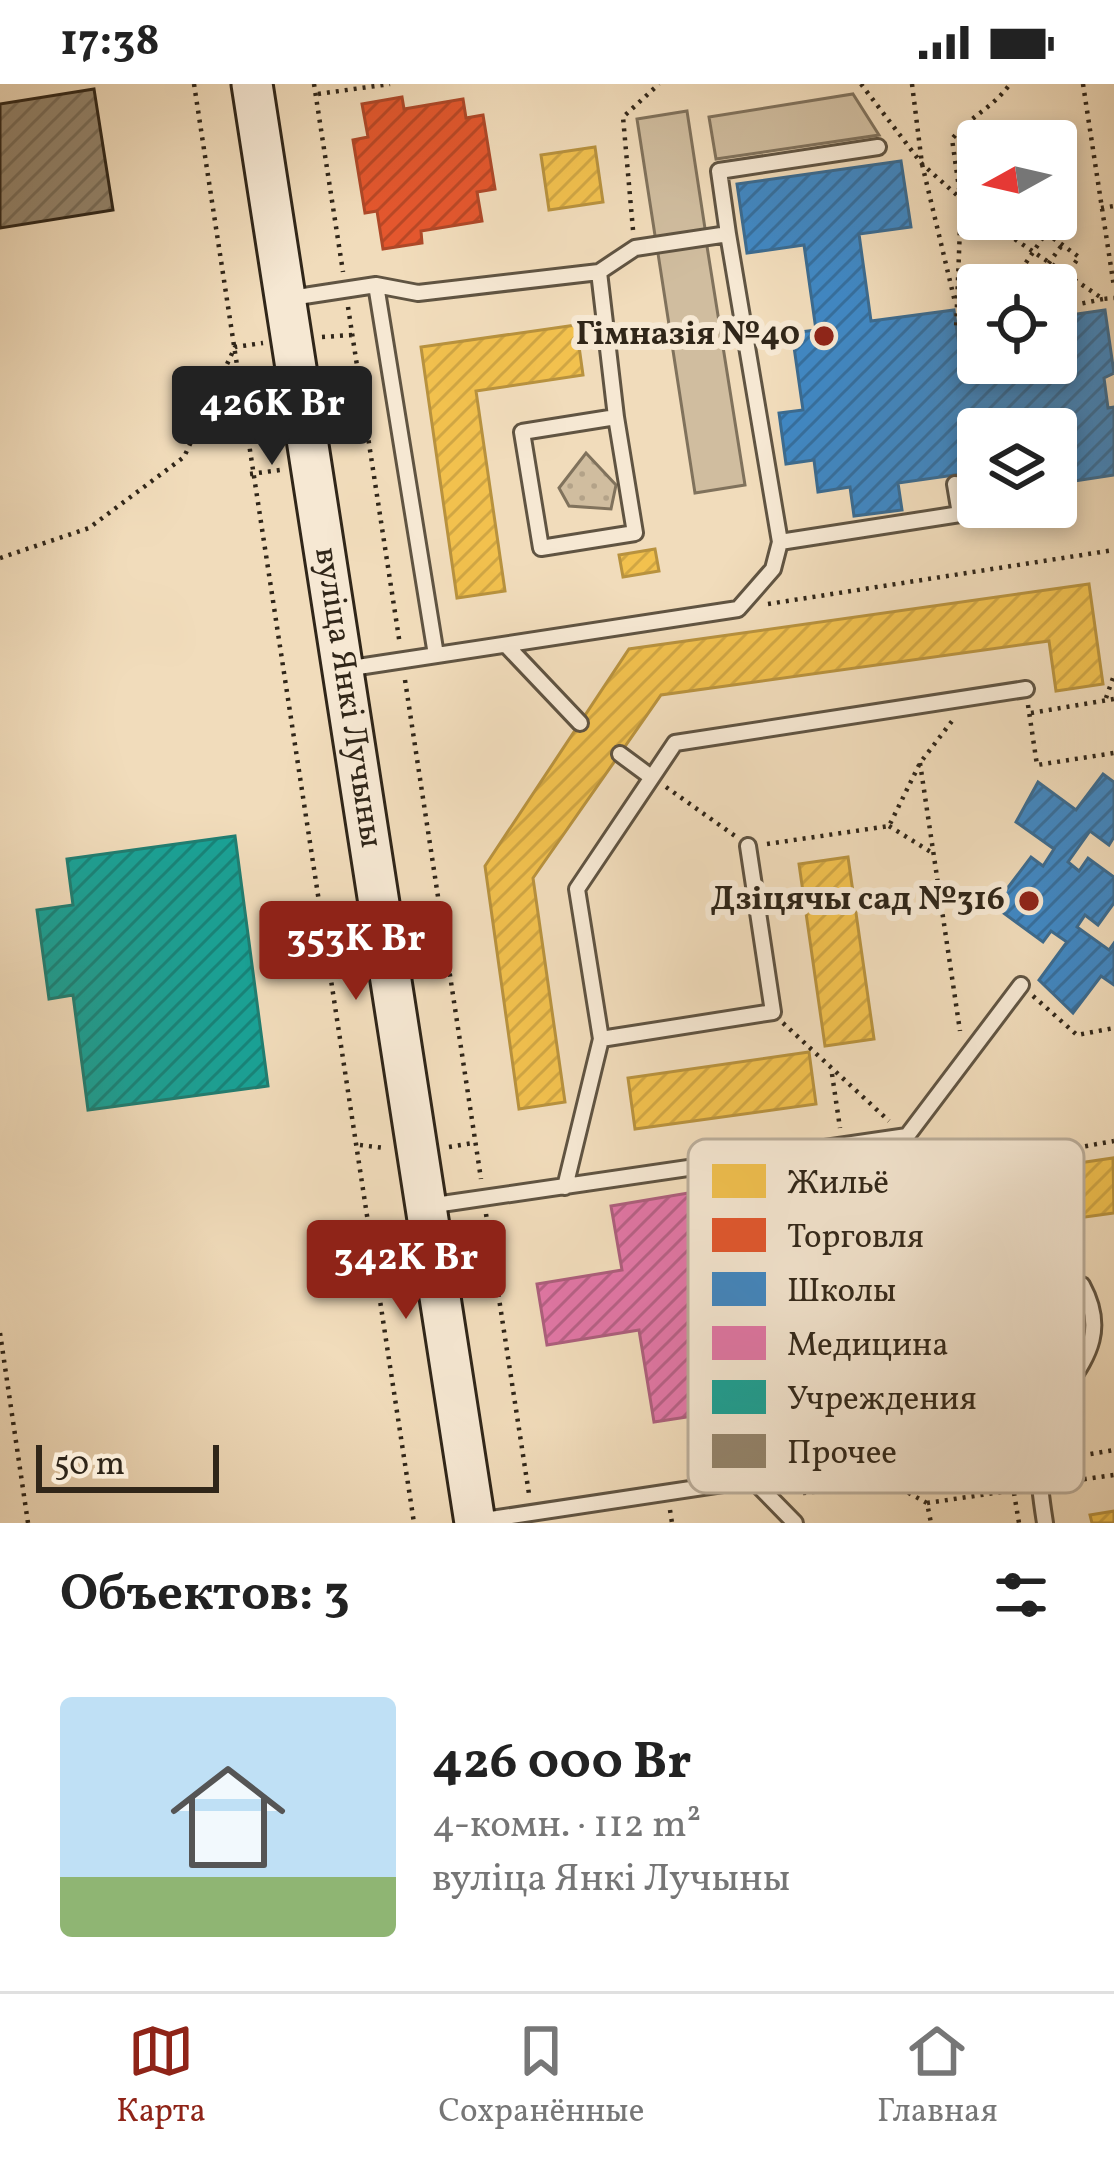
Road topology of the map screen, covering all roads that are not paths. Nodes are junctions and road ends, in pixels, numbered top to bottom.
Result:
1 (252, 84) edge
2 (878, 147) dead end
3 (728, 234) junction
4 (599, 272) junction
5 (376, 285) junction
6 (283, 299) junction
7 (616, 417) junction
8 (956, 484) dead end
9 (781, 542) junction
10 (506, 645) junction
11 (436, 656) junction
12 (341, 670) junction
13 (1026, 689) road end
14 (580, 723) dead end
15 (620, 754) dead end
16 (651, 777) junction
17 (748, 846) road end
18 (1021, 985) road end
19 (601, 1040) junction
20 (888, 1139) edge
21 (688, 1168) edge
22 (565, 1186) junction
23 (426, 1207) junction
24 (1084, 1289) edge
25 (1084, 1365) edge
26 (688, 1490) edge
27 (766, 1493) edge
28 (1042, 1493) edge
29 (475, 1522) edge
30 (795, 1523) edge
31 (1045, 1523) edge

1 - 6 main road, вуліца Янкі Лучыны
2 - 3 lane
3 - 4 lane
3 - 9 lane
4 - 5 lane
4 - 7 lane
5 - 6 lane
5 - 11 lane
6 - 12 main road, вуліца Янкі Лучыны
7 - 7 lane
8 - 9 lane
9 - 10 lane
10 - 11 lane
10 - 14 lane
11 - 12 lane
12 - 23 main road, вуліца Янкі Лучыны
13 - 16 lane
15 - 16 lane
16 - 19 lane
17 - 19 lane
18 - 20 lane
19 - 22 lane
21 - 22 lane
22 - 23 lane
23 - 29 main road, вуліца Янкі Лучыны
24 - 25 lane
26 - 29 lane
27 - 30 lane
28 - 31 lane

